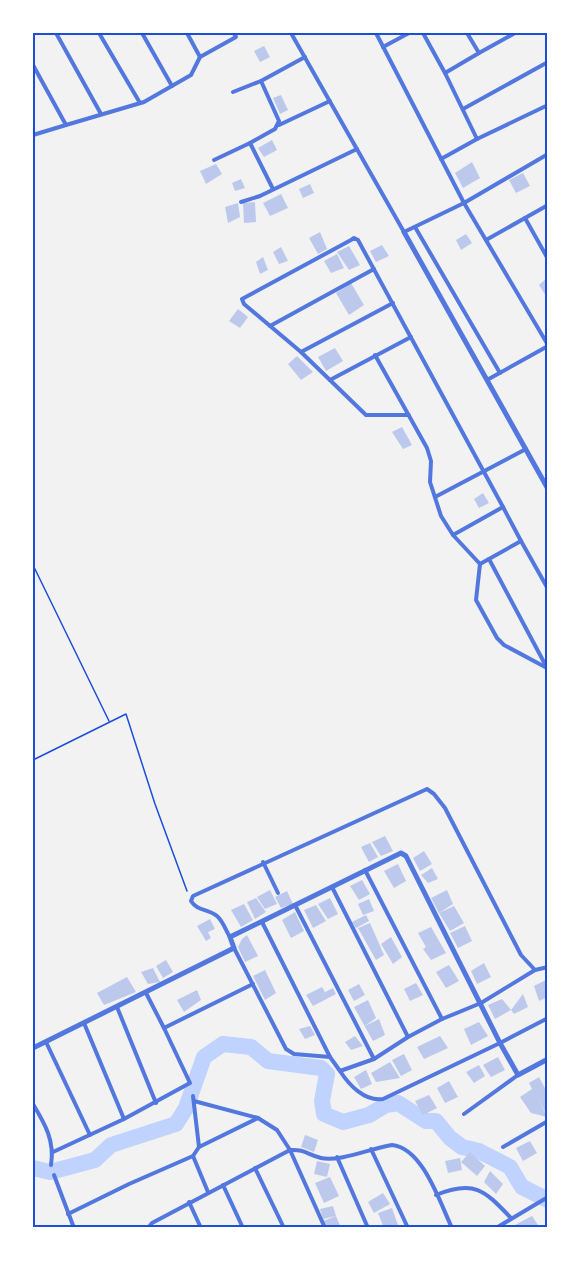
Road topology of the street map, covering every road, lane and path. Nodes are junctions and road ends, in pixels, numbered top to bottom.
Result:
1 (56, 33) edge
2 (99, 33) edge
3 (142, 33) edge
4 (187, 33) edge
5 (234, 33) edge
6 (291, 33) edge
7 (376, 33) edge
8 (410, 33) edge
9 (423, 33) edge
10 (467, 33) edge
11 (515, 33) edge
12 (383, 47) junction
13 (479, 53) junction
14 (200, 57) junction
15 (305, 57) junction
16 (548, 63) edge
17 (33, 65) edge
18 (445, 74) junction
19 (261, 81) junction
20 (172, 86) junction
21 (233, 92) dead end
22 (330, 101) junction
23 (140, 103) junction
24 (548, 105) edge
25 (463, 109) junction
26 (101, 114) junction
27 (66, 125) junction
28 (278, 125) junction
29 (33, 135) edge
30 (477, 139) junction
31 (250, 143) junction
32 (357, 149) junction
33 (548, 154) edge
34 (441, 159) junction
35 (214, 160) dead end
36 (273, 189) junction
37 (241, 202) dead end
38 (464, 203) junction
39 (548, 205) edge
40 (525, 218) junction
41 (415, 227) junction
42 (404, 232) junction
43 (486, 240) junction
44 (548, 258) edge
45 (374, 268) junction
46 (393, 303) junction
47 (270, 326) junction
48 (411, 337) junction
49 (548, 346) edge
50 (301, 352) junction
51 (375, 355) junction
52 (500, 373) junction
53 (330, 380) junction
54 (487, 380) junction
55 (409, 416) junction
56 (526, 449) junction
57 (485, 470) junction
58 (548, 489) edge
59 (435, 497) junction
60 (503, 507) junction
61 (453, 535) junction
62 (521, 541) junction
63 (489, 560) junction
64 (480, 564) junction
65 (33, 565) edge
66 (548, 589) edge
67 (547, 668) edge
68 (110, 722) junction
69 (33, 760) edge
70 (263, 862) junction
71 (365, 870) junction
72 (332, 887) junction
73 (278, 893) dead end
74 (191, 901) junction
75 (296, 905) junction
76 (262, 922) junction
77 (230, 938) junction
78 (234, 948) junction
79 (548, 967) edge
80 (535, 970) junction
81 (253, 984) junction
82 (146, 993) junction
83 (481, 1003) junction
84 (117, 1007) junction
85 (548, 1018) edge
86 (442, 1019) junction
87 (84, 1023) junction
88 (164, 1028) junction
89 (408, 1037) junction
90 (46, 1042) junction
91 (500, 1044) junction
92 (33, 1048) edge
93 (330, 1057) junction
94 (374, 1059) junction
95 (548, 1059) edge
96 (340, 1071) junction
97 (518, 1075) junction
98 (156, 1103) junction
99 (33, 1104) edge
100 (464, 1114) dead end
101 (258, 1118) junction
102 (124, 1119) junction
103 (548, 1121) edge
104 (90, 1135) junction
105 (199, 1147) junction
106 (503, 1147) dead end
107 (371, 1149) junction
108 (290, 1150) junction
109 (53, 1152) junction
110 (193, 1156) junction
111 (337, 1157) junction
112 (51, 1165) dead end
113 (255, 1168) junction
114 (54, 1175) dead end
115 (223, 1185) junction
116 (208, 1192) junction
117 (436, 1195) junction
118 (548, 1197) edge
119 (189, 1202) junction
120 (68, 1214) junction
121 (511, 1218) junction
122 (74, 1228) edge
123 (148, 1228) edge
124 (201, 1228) edge
125 (243, 1228) edge
126 (284, 1228) edge
127 (325, 1228) edge
128 (368, 1228) edge
129 (408, 1228) edge
130 (452, 1228) edge
131 (496, 1228) edge

1 - 26 street
2 - 23 street
3 - 20 street
4 - 14 street
5 - 14 street
6 - 15 street
7 - 12 street
8 - 12 street
9 - 18 street
10 - 13 street
11 - 13 street
12 - 34 street
13 - 18 street
14 - 20 street
15 - 19 street
15 - 22 street
16 - 25 street
17 - 27 street
18 - 25 street
19 - 21 street
19 - 28 street
20 - 23 street
22 - 28 street
22 - 32 street
23 - 26 street
24 - 30 street
25 - 30 street
26 - 27 street
27 - 29 street
28 - 31 street
30 - 34 street
31 - 35 street
31 - 36 street
32 - 36 street
32 - 42 street
33 - 38 street
34 - 38 street
36 - 37 street
38 - 41 street
38 - 43 street
39 - 40 street
40 - 43 street
40 - 44 street
41 - 42 street
41 - 52 street
42 - 54 street
43 - 49 street
45 - 46 street
45 - 47 street
45 - 47 street
46 - 48 street
46 - 50 street
47 - 50 street
48 - 51 street
48 - 57 street
49 - 52 street
50 - 53 street
51 - 53 street
51 - 55 street
52 - 54 street
53 - 55 street
54 - 56 street
55 - 59 street
56 - 57 street
56 - 58 street
57 - 59 street
57 - 60 street
59 - 61 street
60 - 61 street
60 - 62 street
61 - 64 street
62 - 63 street
62 - 66 street
63 - 64 street
63 - 67 street
64 - 67 street
65 - 68 path
68 - 69 path
68 - 74 path
70 - 73 street
70 - 74 street
70 - 80 street
71 - 72 street
71 - 83 street
71 - 86 street
72 - 75 street
72 - 89 street
74 - 77 street
75 - 76 street
75 - 94 street
76 - 77 street
76 - 93 street
77 - 78 street
78 - 81 street
78 - 82 street
79 - 80 street
80 - 83 street
81 - 88 street
81 - 93 street
82 - 84 street
82 - 88 street
83 - 86 street
83 - 91 street
84 - 87 street
84 - 98 street
85 - 91 street
86 - 89 street
87 - 90 street
87 - 102 street
88 - 98 street
89 - 94 street
90 - 92 street
90 - 104 street
91 - 96 street
91 - 97 street
93 - 96 street
94 - 96 street
95 - 97 street
97 - 100 street
98 - 102 street
99 - 109 street
101 - 105 street
101 - 105 street
101 - 108 street
102 - 104 street
103 - 106 street
104 - 109 street
105 - 110 street
107 - 111 street
107 - 117 street
107 - 129 street
108 - 111 street
108 - 113 street
108 - 127 street
109 - 112 street
110 - 116 street
110 - 120 street
111 - 128 street
113 - 115 street
113 - 126 street
114 - 120 street
115 - 116 street
115 - 125 street
116 - 119 street
117 - 121 street
117 - 130 street
118 - 121 street
119 - 123 street
119 - 124 street
120 - 122 street
121 - 131 street

